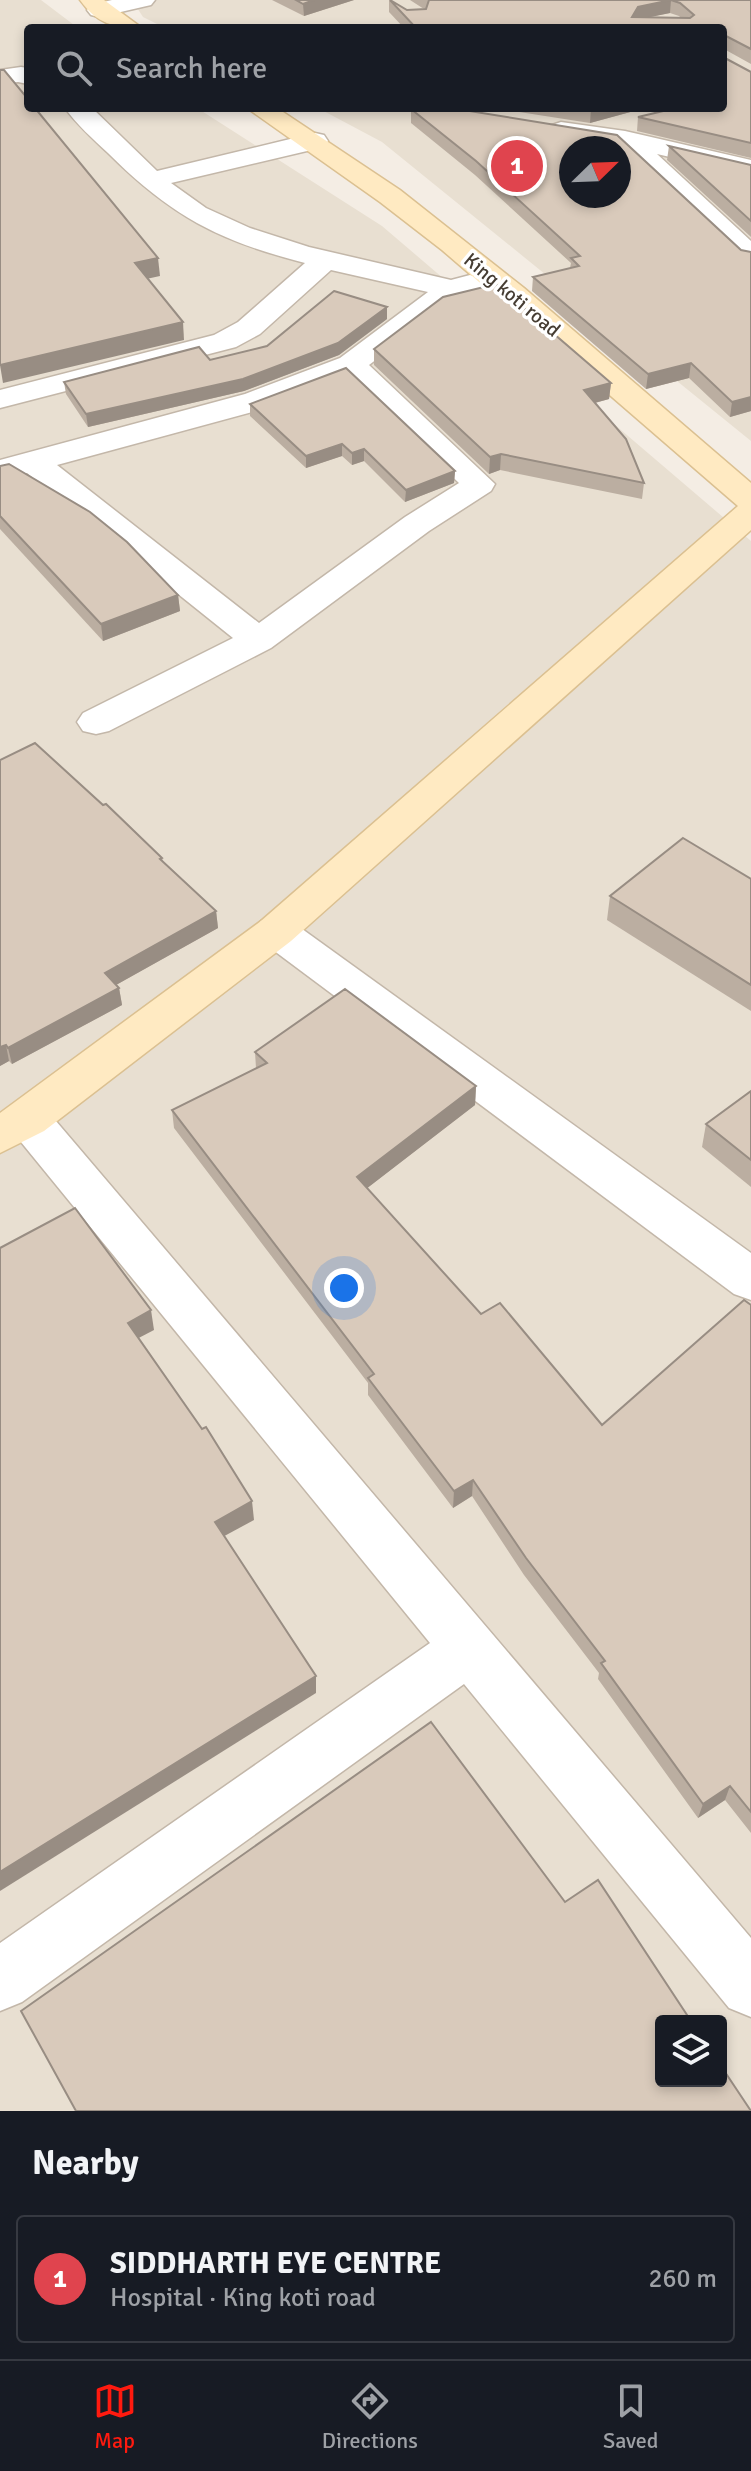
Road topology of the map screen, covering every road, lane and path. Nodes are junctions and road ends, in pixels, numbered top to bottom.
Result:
1 (143, 0) edge
2 (96, 5) edge
3 (124, 24) edge
4 (24, 75) edge
5 (0, 77) edge
6 (82, 112) edge
7 (267, 112) edge
8 (536, 126) edge
9 (634, 129) junction
10 (315, 141) junction
11 (751, 168) edge
12 (151, 180) junction
13 (751, 256) edge
14 (327, 258) junction
15 (494, 277) junction
16 (451, 289) junction
17 (351, 364) junction
18 (0, 399) edge
19 (33, 462) junction
20 (0, 470) edge
21 (751, 500) edge
22 (751, 512) edge
23 (258, 640) junction
24 (96, 722) dead end
25 (276, 931) junction
26 (14, 1127) edge
27 (751, 1280) edge
28 (469, 1648) junction
29 (0, 1980) edge
30 (751, 1986) edge

1 - 2 street
2 - 3 street
4 - 5 street
6 - 12 street
7 - 10 street, King koti road
8 - 9 street
9 - 11 street
9 - 13 street
10 - 12 street
10 - 15 street, King koti road
12 - 14 street
14 - 16 street
14 - 18 street
15 - 16 street
15 - 21 street, King koti road
16 - 17 street
17 - 19 street
17 - 23 street
19 - 20 street
19 - 23 street
22 - 25 street
23 - 24 street
25 - 26 street
25 - 27 street
26 - 28 street
28 - 29 street
28 - 30 street

